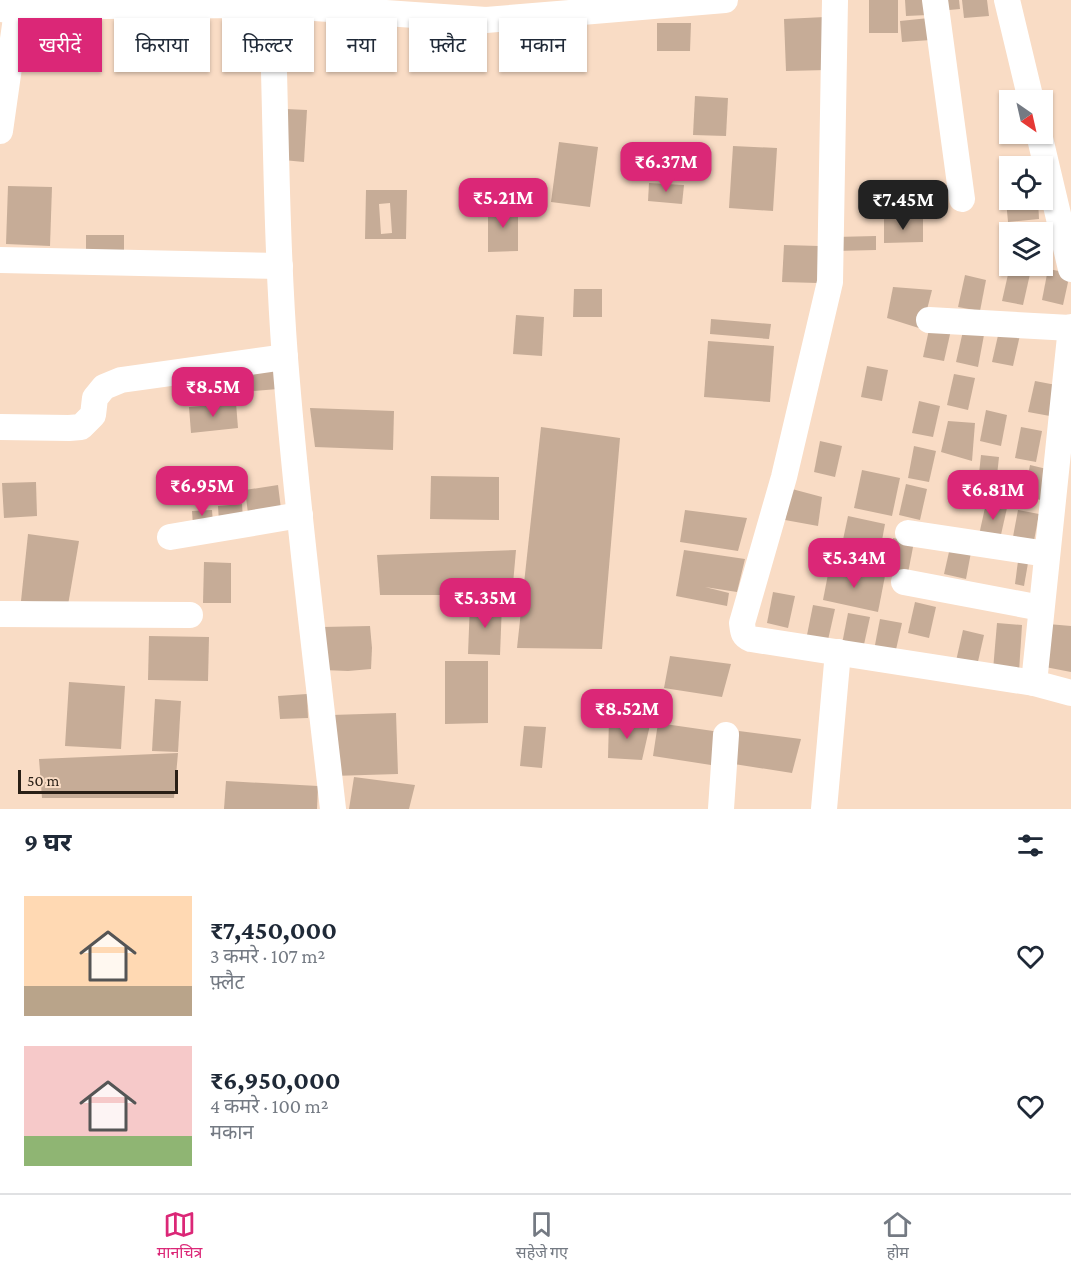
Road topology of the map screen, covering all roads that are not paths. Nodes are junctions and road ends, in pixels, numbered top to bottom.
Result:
1 (724, 0) edge
2 (835, 0) edge
3 (935, 0) edge
4 (1007, 0) edge
5 (272, 3) edge
6 (9, 10) edge
7 (1029, 90) edge
8 (0, 131) edge
9 (1041, 144) edge
10 (962, 199) dead end
11 (0, 260) edge
12 (280, 266) junction
13 (1071, 269) edge
14 (929, 320) dead end
15 (1071, 328) edge
16 (285, 357) junction
17 (0, 427) edge
18 (300, 515) junction
19 (908, 533) dead end
20 (170, 537) dead end
21 (1047, 554) junction
22 (904, 582) dead end
23 (1041, 608) junction
24 (0, 614) edge
25 (190, 615) dead end
26 (838, 652) junction
27 (1034, 683) junction
28 (1071, 693) edge
29 (726, 735) dead end
30 (333, 809) edge
31 (721, 809) edge
32 (824, 809) edge

1 - 5 street
2 - 26 street
3 - 10 street
4 - 7 street
5 - 6 street
5 - 12 street
6 - 8 street
9 - 13 street
11 - 12 street
12 - 16 street
14 - 15 street
15 - 21 street
16 - 17 street
16 - 18 street
18 - 20 street
18 - 30 street
19 - 21 street
21 - 23 street
22 - 23 street
23 - 27 street
24 - 25 street
26 - 27 street
26 - 32 street
27 - 28 street
29 - 31 street

